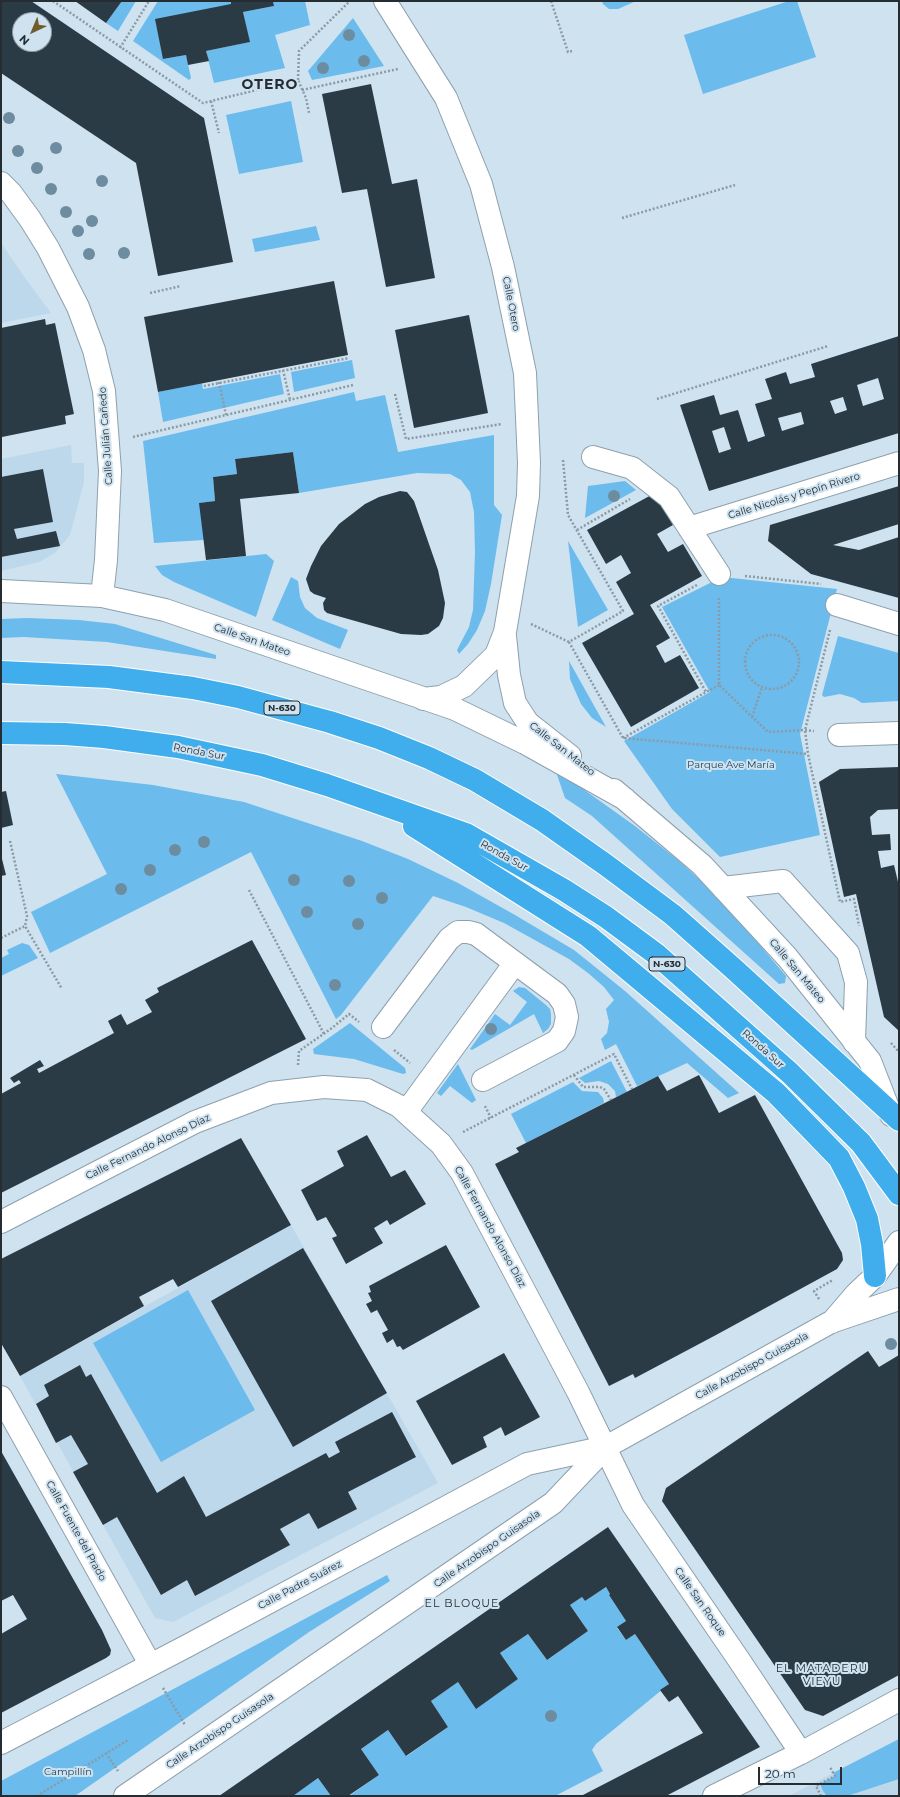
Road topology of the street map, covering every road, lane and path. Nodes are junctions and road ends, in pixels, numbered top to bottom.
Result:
1 (53, 1) edge
2 (149, 1) edge
3 (350, 1) edge
4 (385, 1) edge
5 (551, 1) edge
6 (120, 48) junction
7 (572, 51) dead end
8 (424, 64) junction
9 (298, 80) junction
10 (302, 90) junction
11 (211, 101) junction
12 (309, 113) dead end
13 (219, 132) dead end
14 (1, 183) edge
15 (735, 185) dead end
16 (622, 218) dead end
17 (181, 286) dead end
18 (150, 293) dead end
19 (828, 346) dead end
20 (348, 358) dead end
21 (284, 370) junction
22 (220, 382) junction
23 (352, 385) dead end
24 (204, 386) dead end
25 (395, 394) dead end
26 (657, 399) dead end
27 (290, 400) junction
28 (226, 415) junction
29 (527, 420) junction
30 (108, 443) junction
31 (593, 458) dead end
32 (563, 460) dead end
33 (899, 463) edge
34 (654, 485) junction
35 (689, 528) junction
36 (577, 530) junction
37 (719, 574) junction
38 (1, 591) edge
39 (102, 596) junction
40 (845, 608) junction
41 (506, 623) junction
42 (899, 624) edge
43 (569, 642) junction
44 (1, 672) edge
45 (719, 685) junction
46 (762, 688) junction
47 (706, 692) junction
48 (423, 699) junction
49 (752, 717) junction
50 (805, 730) junction
51 (1, 732) edge
52 (899, 733) edge
53 (839, 735) dead end
54 (622, 738) junction
55 (808, 754) junction
56 (625, 799) junction
57 (382, 806) junction
58 (10, 841) dead end
59 (723, 888) junction
60 (249, 890) dead end
61 (25, 926) junction
62 (860, 929) dead end
63 (1, 938) edge
64 (515, 963) junction
65 (62, 988) dead end
66 (345, 1019) dead end
67 (383, 1027) dead end
68 (324, 1034) junction
69 (854, 1042) junction
70 (574, 1075) junction
71 (483, 1080) dead end
72 (632, 1089) dead end
73 (296, 1090) junction
74 (611, 1100) dead end
75 (406, 1112) junction
76 (895, 1117) edge
77 (441, 1144) junction
78 (899, 1194) edge
79 (1, 1222) edge
80 (899, 1242) edge
81 (875, 1276) junction
82 (834, 1279) dead end
83 (899, 1299) edge
84 (831, 1322) junction
85 (1, 1397) edge
86 (606, 1447) junction
87 (150, 1664) junction
88 (899, 1700) edge
89 (128, 1740) dead end
90 (1, 1742) edge
91 (197, 1746) junction
92 (801, 1753) junction
93 (833, 1773) dead end
94 (37, 1796) edge
95 (125, 1796) edge
96 (714, 1796) edge
97 (821, 1796) edge

1 - 6 path
2 - 6 path
3 - 9 path
4 - 8 street, Calle Otero
5 - 7 path
6 - 11 path
8 - 10 path
8 - 29 street, Calle Otero
9 - 10 path
9 - 11 path
10 - 12 path
11 - 13 path
14 - 30 street, Calle Julián Cañedo
15 - 16 path
17 - 18 path
19 - 26 path
20 - 21 path
21 - 22 path
21 - 27 path
22 - 24 path
22 - 28 path
23 - 27 path
25 - 29 path
27 - 28 path
28 - 30 path
29 - 41 street, Calle Otero
30 - 39 street, Calle Julián Cañedo
31 - 34 street
32 - 36 path
33 - 35 street, Calle Nicolás y Pepín Rivero
34 - 35 street
34 - 36 path
35 - 37 street
36 - 43 path
37 - 40 path
37 - 45 path
37 - 47 path
38 - 39 street, Calle San Mateo
39 - 48 street, Calle San Mateo
40 - 42 street
40 - 50 path
41 - 43 path
41 - 48 street, Calle San Mateo
41 - 56 street, Calle San Mateo
43 - 54 path
44 - 76 highway, N-630
45 - 47 path
45 - 49 path
46 - 46 path
46 - 49 path
47 - 54 path
48 - 56 street
49 - 50 path
50 - 55 path
51 - 57 highway, Ronda Sur / N-630
52 - 53 street
54 - 55 path
55 - 62 path
56 - 59 street, Calle San Mateo
57 - 78 highway, Ronda Sur / N-630
57 - 81 highway
58 - 61 path
59 - 69 street, Calle San Mateo
59 - 69 street
60 - 68 path
61 - 63 path
61 - 65 path
64 - 67 street
64 - 71 street
64 - 75 street
66 - 68 path
68 - 73 path
69 - 76 street, Calle San Mateo
70 - 72 path
70 - 74 path
70 - 77 path
73 - 75 street, Calle Fernando Alonso Díaz
73 - 79 street, Calle Fernando Alonso Díaz
75 - 77 street, Calle Fernando Alonso Díaz
77 - 86 street, Calle Fernando Alonso Díaz
80 - 81 street, Calle Arzobispo Guisasola
81 - 84 street, Calle Arzobispo Guisasola
82 - 84 path
83 - 84 street, Calle Arzobispo Guisasola
84 - 86 street, Calle Arzobispo Guisasola
85 - 87 street, Calle Fuente del Prado
86 - 87 street, Calle Padre Suárez
86 - 91 street, Calle Arzobispo Guisasola
86 - 92 street, Calle San Roque
87 - 90 street, Calle Padre Suárez
87 - 91 path
88 - 92 street
89 - 94 path
91 - 95 street, Calle Arzobispo Guisasola
92 - 96 street
93 - 97 path

